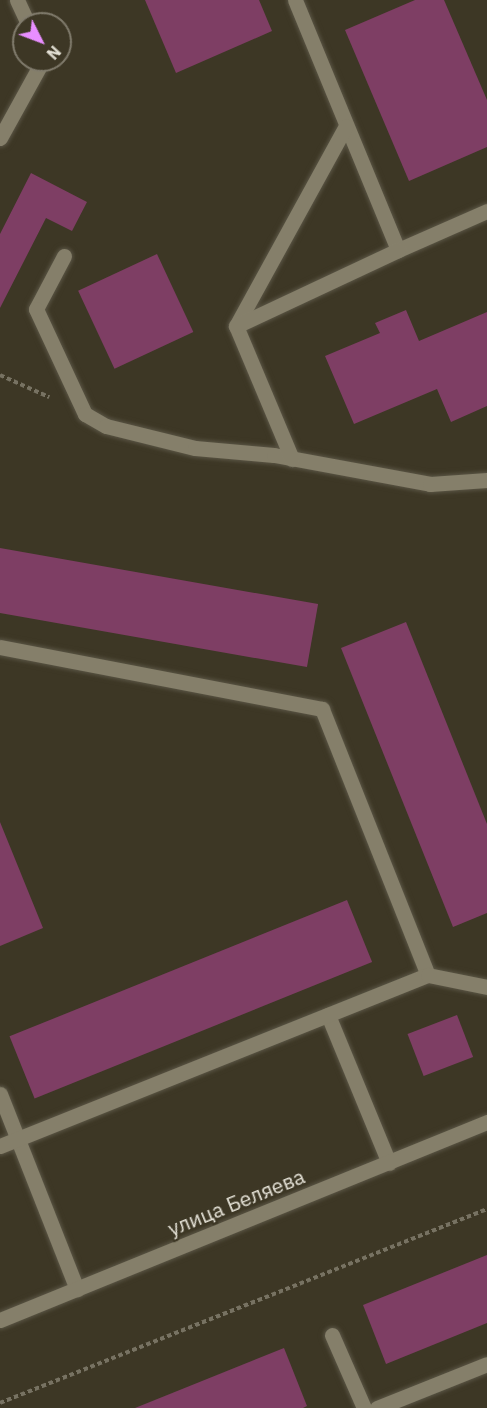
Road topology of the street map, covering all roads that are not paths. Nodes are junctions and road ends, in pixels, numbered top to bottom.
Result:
1 (295, 0) edge
2 (36, 72) edge
3 (346, 126) junction
4 (0, 138) edge
5 (487, 211) edge
6 (398, 250) junction
7 (64, 256) dead end
8 (236, 326) junction
9 (292, 459) junction
10 (487, 480) edge
11 (0, 647) edge
12 (428, 975) junction
13 (487, 987) edge
14 (328, 1015) junction
15 (0, 1094) edge
16 (487, 1122) edge
17 (18, 1138) junction
18 (0, 1146) edge
19 (389, 1163) junction
20 (77, 1289) junction
21 (0, 1320) edge
22 (332, 1335) dead end
23 (487, 1364) edge
24 (364, 1408) edge
25 (377, 1408) edge

1 - 3 street
2 - 4 street
3 - 6 street
3 - 8 street
5 - 6 street
6 - 8 street
7 - 9 street
8 - 9 street
9 - 10 street
11 - 12 street
12 - 13 street
12 - 14 street
14 - 17 street
14 - 19 street
15 - 17 street
16 - 19 street, улица Беляева
17 - 18 street
17 - 20 street
19 - 20 street, улица Беляева
20 - 21 street, улица Беляева
22 - 24 street
23 - 25 street

